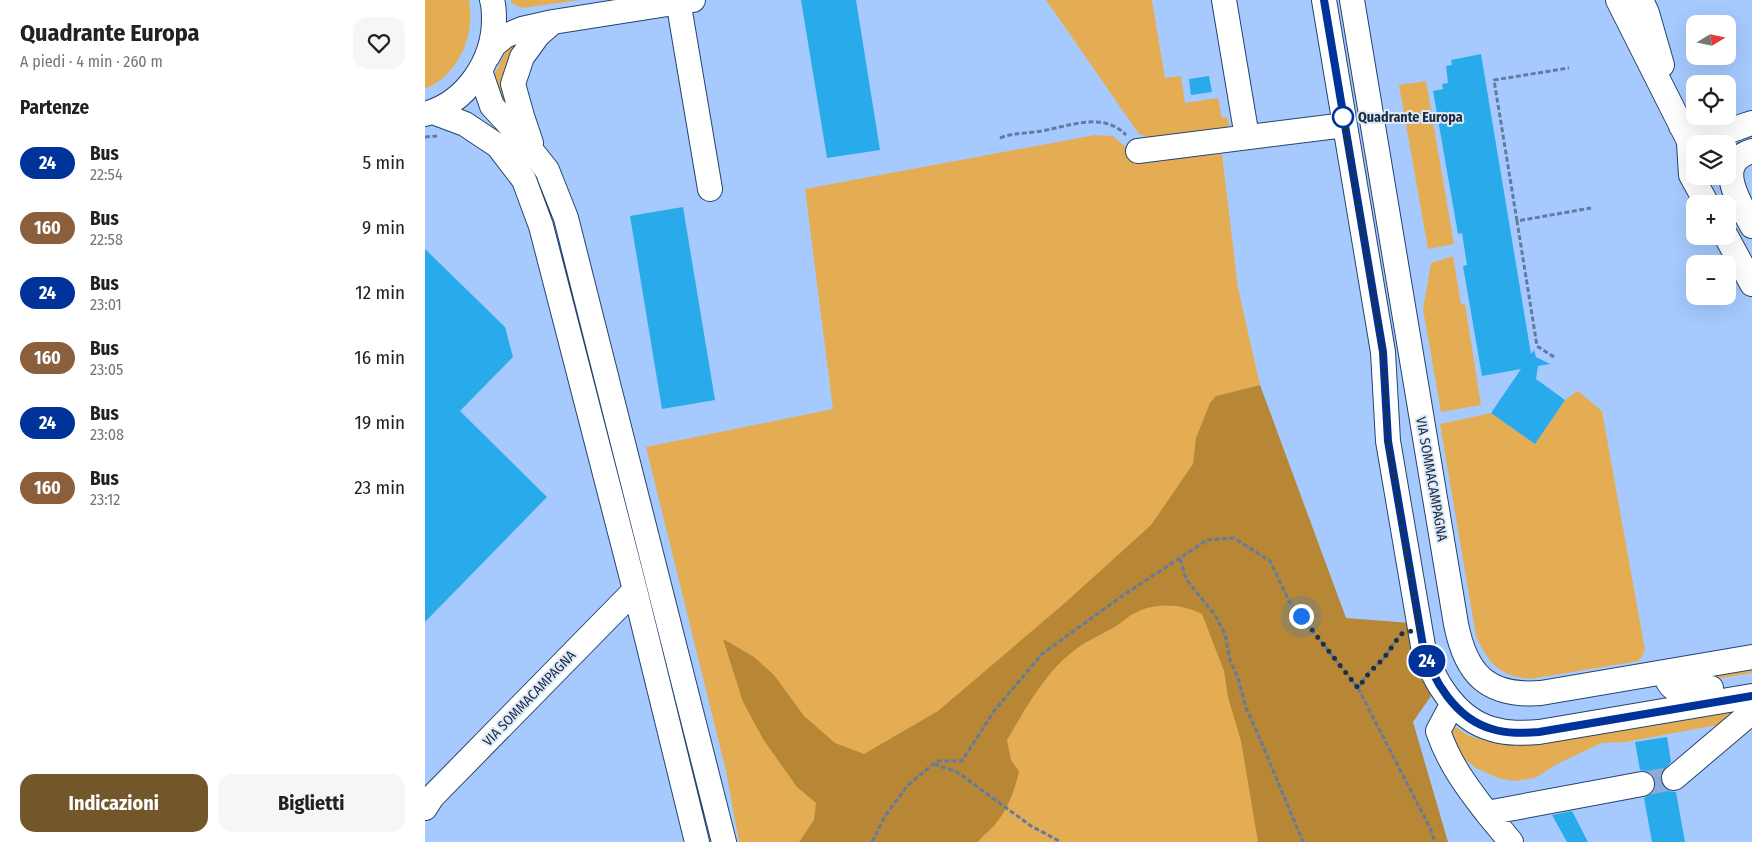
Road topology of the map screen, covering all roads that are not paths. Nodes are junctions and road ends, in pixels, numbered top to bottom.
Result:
1 (620, 0) edge
2 (1224, 0) edge
3 (1324, 0) edge
4 (1603, 0) edge
5 (1618, 0) edge
6 (1641, 0) edge
7 (493, 1) edge
8 (683, 1) edge
9 (1354, 5) edge
10 (553, 22) junction
11 (484, 64) junction
12 (429, 113) edge
13 (1752, 123) edge
14 (1345, 125) junction
15 (1713, 135) edge
16 (1686, 136) edge
17 (1247, 137) junction
18 (1138, 151) road end
19 (1752, 151) edge
20 (536, 156) junction
21 (710, 189) dead end
22 (1752, 226) edge
23 (1736, 229) edge
24 (1730, 245) edge
25 (1752, 258) edge
26 (1752, 284) edge
27 (635, 590) junction
28 (1752, 657) edge
29 (1665, 672) junction
30 (1752, 682) edge
31 (1752, 696) edge
32 (1453, 703) junction
33 (1752, 712) edge
34 (1674, 778) tunnel mouth
35 (1642, 784) tunnel mouth
36 (425, 808) edge
37 (1487, 813) junction
38 (697, 842) edge
39 (723, 842) edge
40 (1511, 842) edge

1 - 7 street
2 - 17 street
3 - 14 street
4 - 16 street
5 - 16 street
6 - 16 street
7 - 11 street
8 - 10 street
8 - 21 street
9 - 29 street, VIA SOMMACAMPAGNA
10 - 11 street
10 - 20 street
11 - 12 street
11 - 20 street
12 - 27 street
13 - 15 street
14 - 17 street
14 - 32 street
17 - 18 street
19 - 22 street
20 - 39 street
23 - 25 street
24 - 26 street
27 - 36 street, VIA SOMMACAMPAGNA
27 - 38 street
28 - 29 street, VIA SOMMACAMPAGNA
29 - 30 street
31 - 32 street
32 - 37 street
33 - 34 street
35 - 37 street
37 - 40 street

